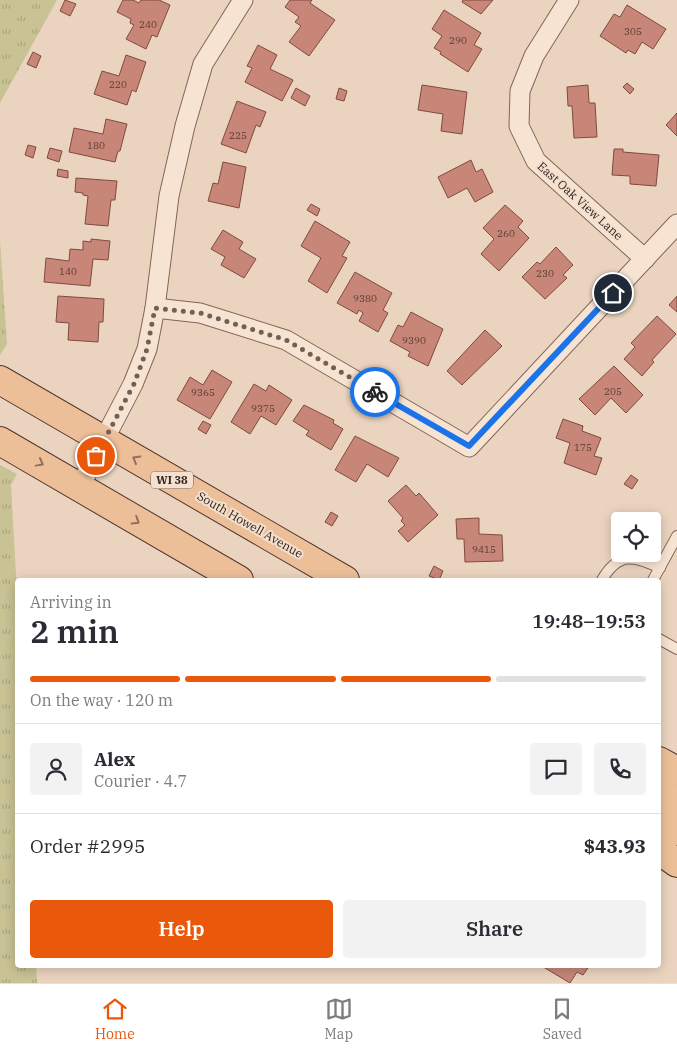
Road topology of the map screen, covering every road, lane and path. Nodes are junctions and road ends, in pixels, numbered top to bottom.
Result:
1 (244, 0) edge
2 (569, 0) edge
3 (677, 224) edge
4 (645, 259) junction
5 (155, 308) junction
6 (0, 380) edge
7 (0, 441) edge
8 (104, 441) junction
9 (80, 486) junction
10 (677, 536) edge
11 (660, 568) junction
12 (235, 578) edge
13 (342, 578) edge
14 (603, 578) edge
15 (654, 578) edge
16 (661, 640) edge
17 (677, 649) edge
18 (661, 762) edge
19 (677, 771) edge
20 (661, 792) edge
21 (677, 801) edge
22 (661, 821) edge
23 (677, 830) edge
24 (661, 851) edge
25 (677, 863) edge

1 - 5 street
2 - 4 street, East Oak View Lane
3 - 4 street
4 - 5 street
5 - 8 street
6 - 8 main road, South Howell Avenue / WI 38
7 -> 9 main road
8 - 9 street
13 -> 8 main road, South Howell Avenue / WI 38
9 -> 12 main road
10 - 11 lane
11 - 14 lane
11 - 15 lane
16 - 17 lane
18 - 19 main road
20 - 21 main road
22 - 23 main road
24 - 25 main road

